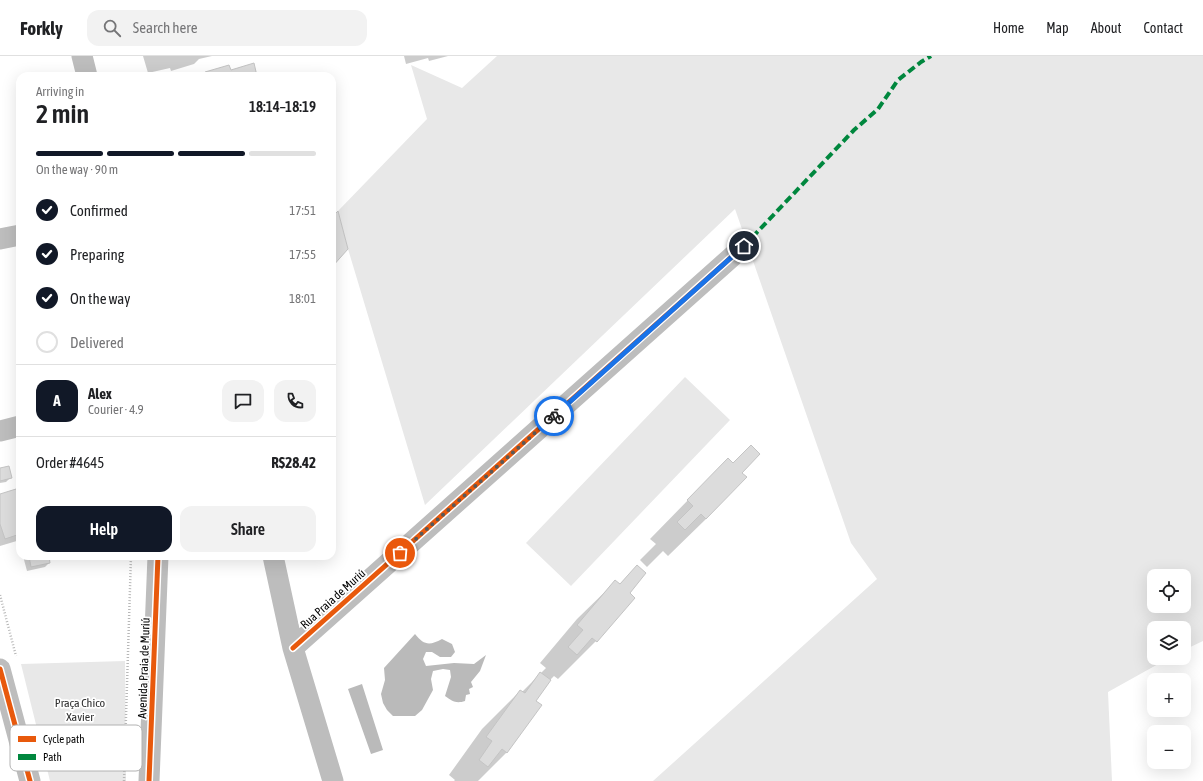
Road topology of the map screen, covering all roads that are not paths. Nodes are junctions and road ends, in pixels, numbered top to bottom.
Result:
1 (82, 56) edge
2 (87, 72) edge
3 (16, 236) edge
4 (0, 239) edge
5 (744, 246) dead end
6 (16, 427) edge
7 (0, 430) edge
8 (158, 560) edge
9 (274, 560) edge
10 (293, 648) junction
11 (0, 669) edge
12 (6, 718) edge
13 (10, 728) edge
14 (26, 771) edge
15 (30, 781) edge
16 (149, 781) edge
17 (333, 781) edge

1 - 2 street
3 - 4 street
5 - 10 street, Rua Praia de Muriú
6 - 7 street
8 - 16 street, Avenida Praia de Muriú
9 - 10 street, Rua Praia de Muriú
10 - 17 street, Rua Praia de Muriú
11 - 12 street
12 - 13 street
14 - 15 street

